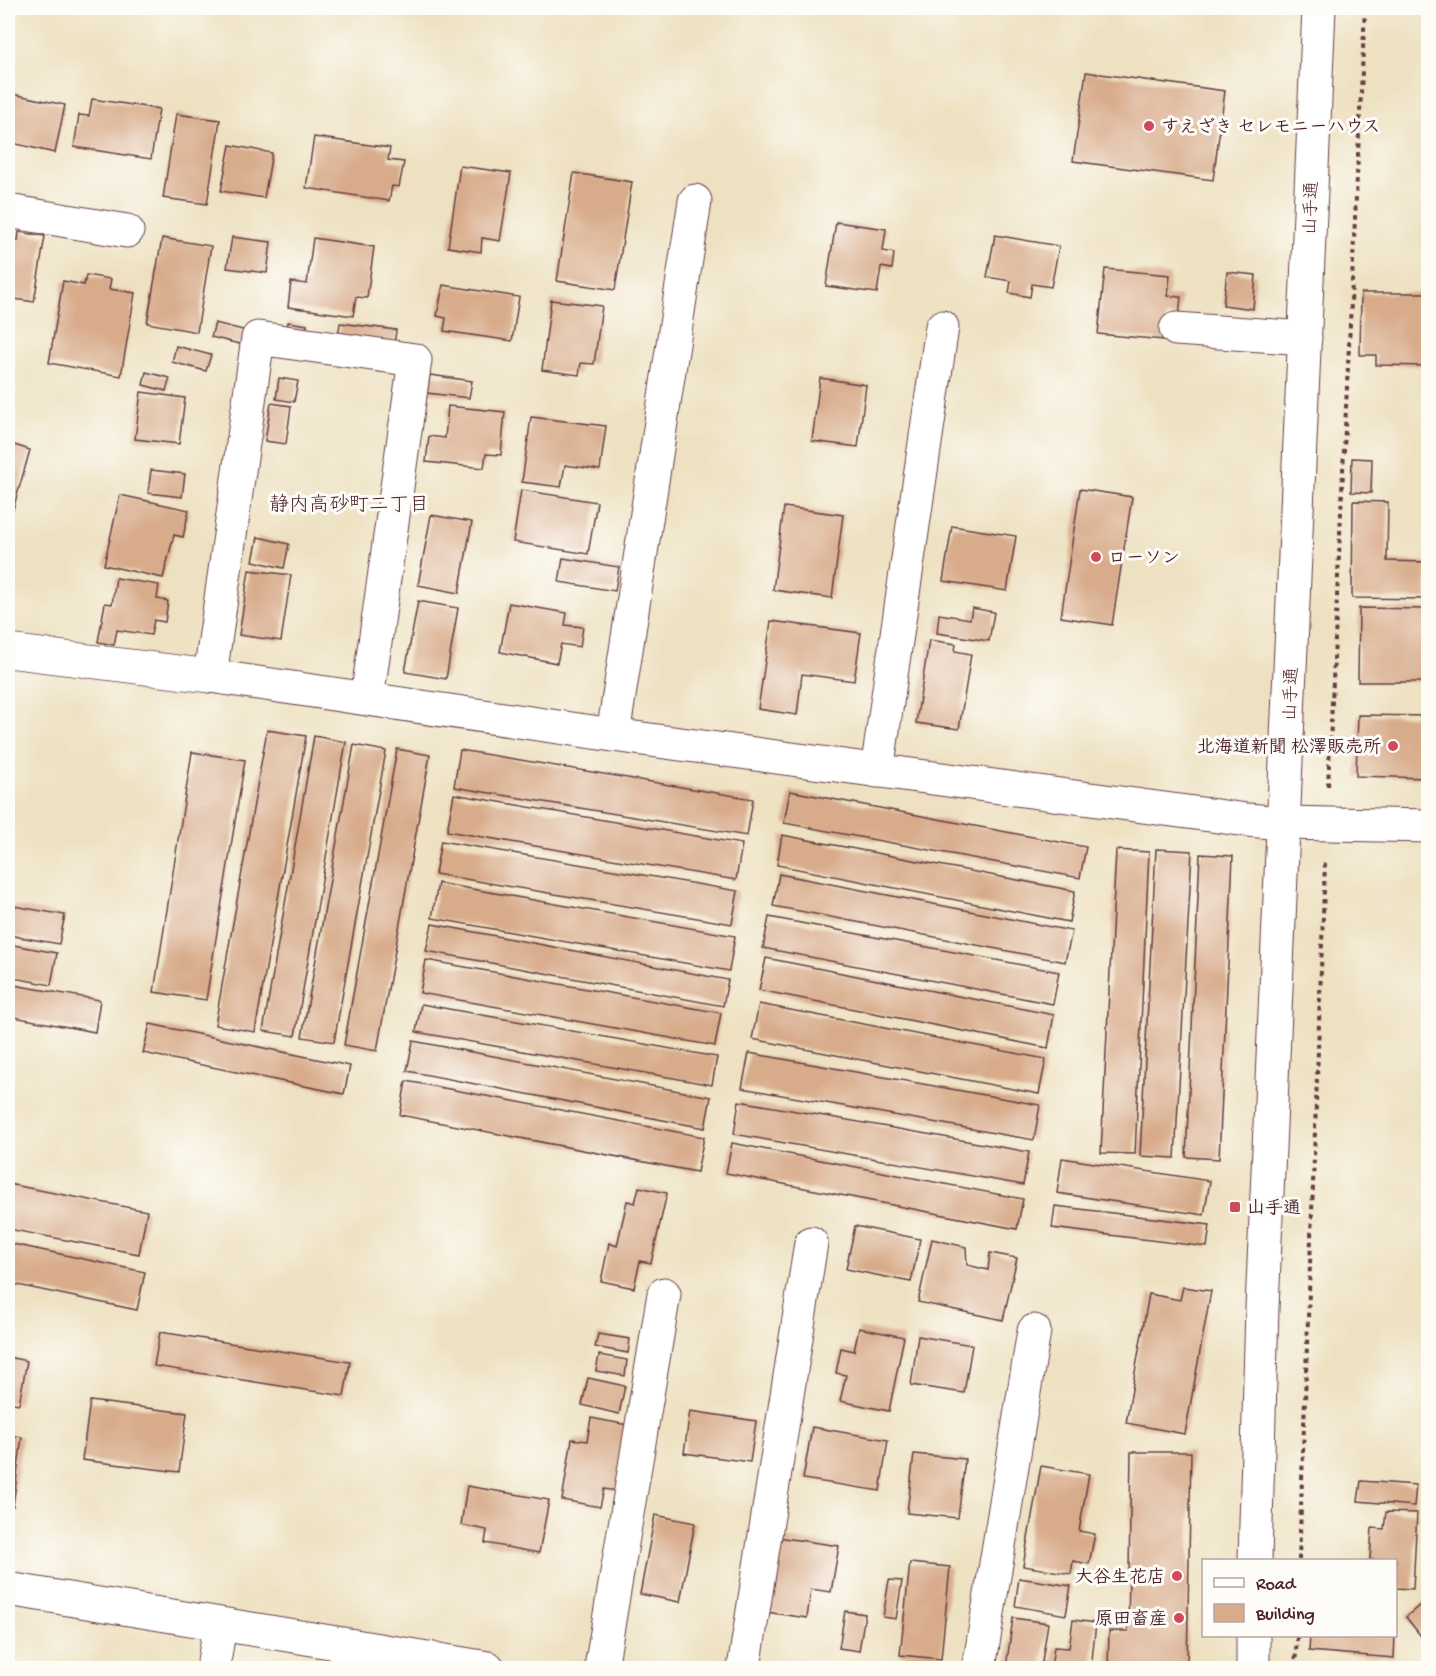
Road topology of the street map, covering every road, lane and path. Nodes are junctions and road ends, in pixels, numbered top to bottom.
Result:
1 (1319, 8) edge
2 (696, 201) dead end
3 (8, 211) edge
4 (127, 231) dead end
5 (942, 327) dead end
6 (1176, 329) dead end
7 (1305, 338) junction
8 (8, 651) edge
9 (210, 676) junction
10 (367, 699) junction
11 (613, 735) junction
12 (877, 771) junction
13 (1284, 823) junction
14 (1428, 826) edge
15 (811, 1243) dead end
16 (664, 1294) dead end
17 (1034, 1331) dead end
18 (1256, 1559) edge
19 (8, 1589) edge
20 (220, 1625) junction
21 (1254, 1637) edge
22 (1296, 1637) edge
23 (381, 1660) edge
24 (213, 1668) edge
25 (488, 1668) edge
26 (601, 1668) edge
27 (744, 1668) edge
28 (979, 1668) edge
29 (1253, 1668) edge
30 (1295, 1668) edge

1 - 7 street, 山手通
2 - 11 street
3 - 4 street
5 - 12 street
6 - 7 street
7 - 13 street, 山手通
8 - 9 street
9 - 10 street
9 - 10 street
10 - 11 street
11 - 12 street
12 - 13 street
13 - 14 street
13 - 18 street, 山手通
15 - 27 street
16 - 26 street
17 - 28 street
19 - 20 street
20 - 23 street
20 - 24 street
21 - 29 street
22 - 30 path
23 - 25 street

